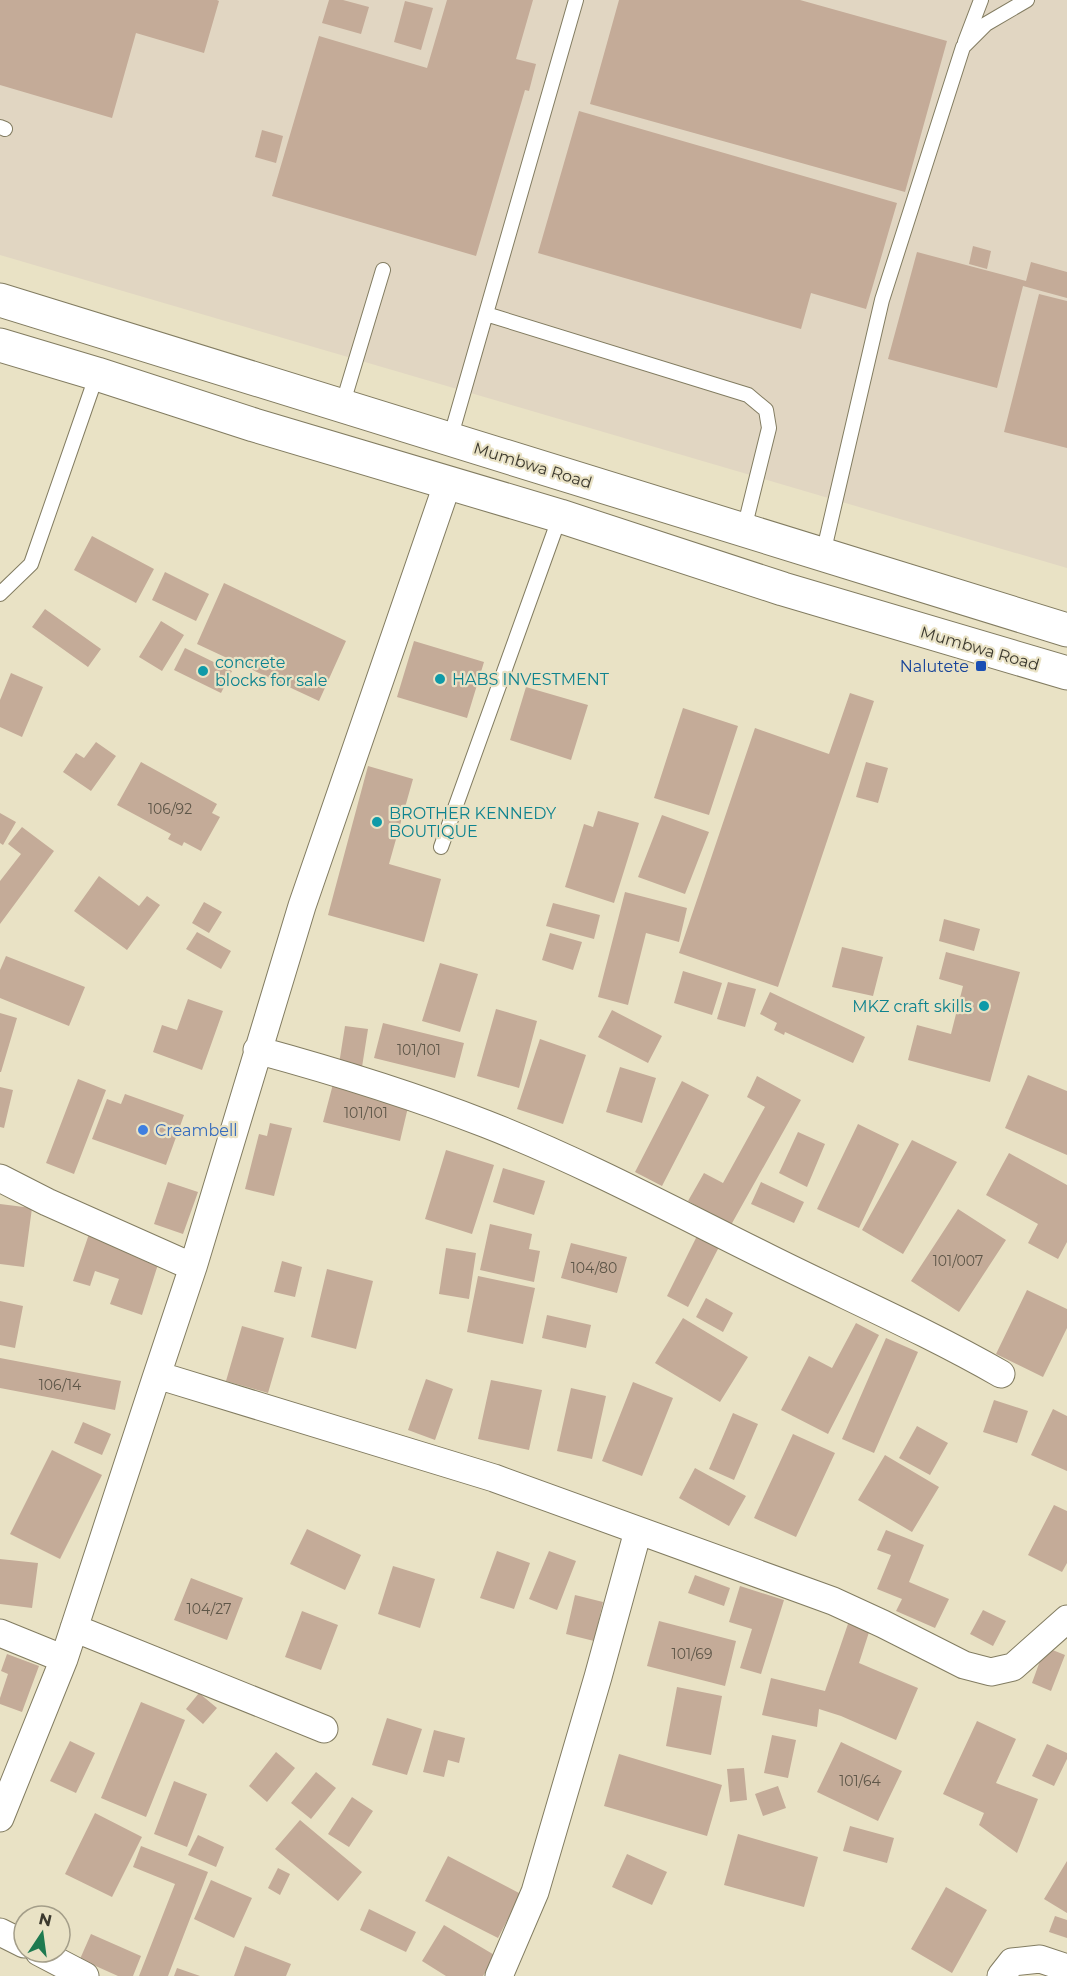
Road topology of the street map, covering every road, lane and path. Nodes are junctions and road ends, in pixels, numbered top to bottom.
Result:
1 (576, 0) edge
2 (981, 0) edge
3 (1028, 0) edge
4 (963, 47) junction
5 (382, 270) dead end
6 (0, 300) edge
7 (43, 314) junction
8 (486, 314) junction
9 (15, 349) edge
10 (97, 374) junction
11 (342, 406) junction
12 (450, 439) junction
13 (448, 482) junction
14 (560, 516) junction
15 (744, 529) junction
16 (823, 554) junction
17 (0, 594) edge
18 (1067, 630) edge
19 (1067, 673) edge
20 (441, 847) dead end
21 (257, 1050) junction
22 (0, 1178) edge
23 (193, 1267) junction
24 (1000, 1374) dead end
25 (157, 1376) junction
26 (638, 1531) junction
27 (1067, 1619) edge
28 (74, 1628) junction
29 (0, 1633) edge
30 (64, 1659) junction
31 (324, 1729) dead end
32 (0, 1818) edge
33 (62, 1964) edge
34 (1067, 1968) edge
35 (85, 1976) edge
36 (499, 1976) edge
37 (1001, 1976) edge

1 - 8 lane
2 - 4 lane
3 - 4 lane
4 - 16 lane
5 - 11 lane
6 - 7 main road, Mumbwa Road
7 - 9 main road
7 - 11 main road, Mumbwa Road
8 - 12 lane
8 - 15 lane
9 - 10 main road, Mumbwa Road
10 - 13 main road, Mumbwa Road
10 - 17 lane
11 - 12 main road, Mumbwa Road
12 - 15 main road, Mumbwa Road
13 - 14 main road, Mumbwa Road
13 - 21 street
14 - 19 main road, Mumbwa Road
14 - 20 lane
15 - 16 main road, Mumbwa Road
16 - 18 main road, Mumbwa Road
21 - 23 street
21 - 24 street
22 - 23 street
23 - 25 street
25 - 26 street
25 - 28 street
26 - 27 street
26 - 36 street
28 - 30 street
28 - 31 street
29 - 30 street
30 - 32 street
33 - 35 street
34 - 37 street

